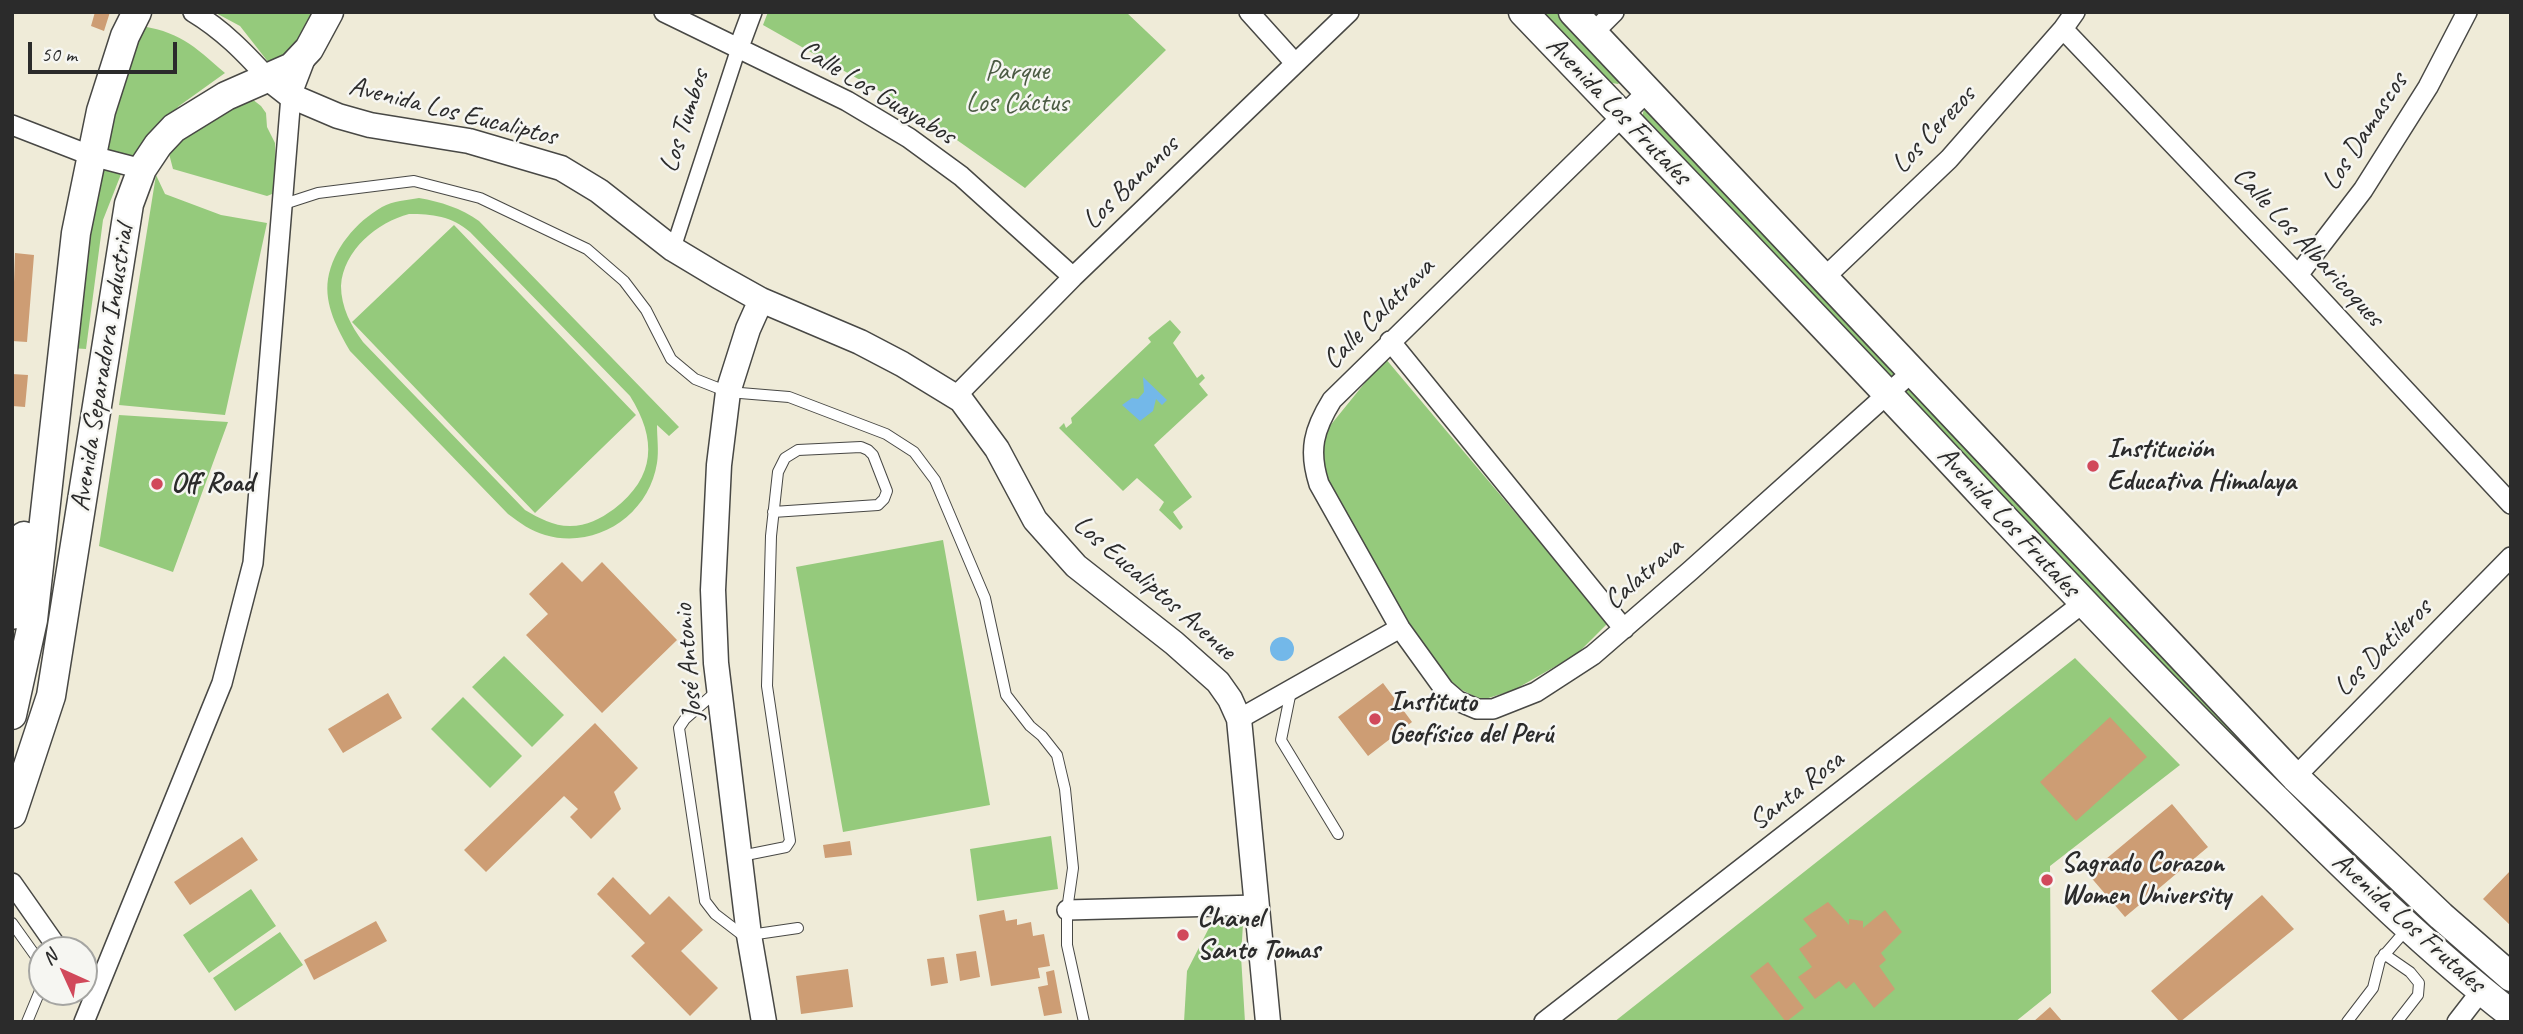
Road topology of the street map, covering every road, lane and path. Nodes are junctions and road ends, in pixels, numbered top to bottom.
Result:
1 (137, 12) edge
2 (193, 12) edge
3 (329, 12) edge
4 (664, 12) edge
5 (752, 12) edge
6 (1249, 12) edge
7 (1349, 12) edge
8 (1523, 12) edge
9 (1573, 12) edge
10 (1614, 12) edge
11 (2075, 12) edge
12 (2467, 12) edge
13 (2063, 29) junction
14 (1593, 33) junction
15 (739, 47) junction
16 (309, 49) junction
17 (1295, 63) junction
18 (268, 78) junction
19 (1648, 91) junction
20 (291, 96) junction
21 (1622, 116) junction
22 (12, 125) edge
23 (92, 156) junction
24 (142, 169) junction
25 (281, 205) junction
26 (673, 249) junction
27 (2298, 275) junction
28 (1073, 277) junction
29 (1824, 278) junction
30 (761, 300) junction
31 (1390, 341) junction
32 (1912, 372) junction
33 (728, 392) junction
34 (1887, 392) junction
35 (955, 397) junction
36 (56, 414) junction
37 (2511, 504) edge
38 (773, 512) junction
39 (2511, 557) edge
40 (2083, 603) junction
41 (12, 615) edge
42 (1401, 628) junction
43 (1624, 629) junction
44 (720, 689) junction
45 (1291, 690) junction
46 (12, 715) edge
47 (1239, 719) junction
48 (2228, 752) junction
49 (2295, 777) junction
50 (12, 814) edge
51 (1338, 834) dead end
52 (740, 857) junction
53 (12, 883) edge
54 (1257, 905) junction
55 (1067, 910) junction
56 (2423, 920) junction
57 (12, 923) edge
58 (798, 928) dead end
59 (49, 936) edge
60 (750, 939) junction
61 (28, 945) edge
62 (2384, 954) junction
63 (98, 969) edge
64 (2511, 977) edge
65 (2481, 991) junction
66 (2511, 1014) edge
67 (2459, 1020) edge
68 (764, 1022) edge
69 (1084, 1022) edge
70 (1268, 1022) edge
71 (1544, 1022) edge
72 (2347, 1022) edge
73 (2397, 1022) edge

1 - 23 main road, Avenida Separadora Industrial
2 - 18 street
3 - 16 main road, Avenida Separadora Industrial
4 - 15 street, Calle Los Guayabos
5 - 15 street, Los Tumbos
6 - 17 street
7 - 17 street, Los Bananos
8 - 21 main road, Avenida Los Frutales
9 - 14 main road, Avenida Los Frutales
10 - 14 street
11 - 13 street, Los Cerezos
12 - 27 street, Los Damascos
13 - 27 street, Calle Los Albaricoques
13 - 29 street, Los Cerezos
14 - 19 main road, Avenida Los Frutales
15 - 26 street, Los Tumbos
15 - 28 street, Calle Los Guayabos
16 - 18 main road, Avenida Separadora Industrial
16 - 20 street
17 - 28 street, Los Bananos
18 - 20 street, Avenida Los Eucaliptos
18 - 24 main road, Avenida Separadora Industrial
19 - 21 street, Calle Calatrava
19 - 29 main road, Avenida Los Frutales
20 - 25 street
20 - 26 street, Avenida Los Eucaliptos
21 - 31 street, Calle Calatrava
21 - 34 main road, Avenida Los Frutales
22 - 23 street
23 - 24 street
23 - 36 main road, Avenida Separadora Industrial
24 - 50 main road, Avenida Separadora Industrial
25 - 33 lane
25 - 63 street
26 - 30 street, Avenida Los Eucaliptos
27 - 37 street, Calle Los Albaricoques
28 - 35 street, Los Bananos
29 - 32 main road, Avenida Los Frutales
30 - 33 street, José Antonio
30 - 35 street, Los Eucaliptos Avenue
31 - 42 street, Calle Calatrava
31 - 43 street
32 - 34 street, Calatrava
32 - 49 main road, Avenida Los Frutales
33 - 44 street, José Antonio
33 - 55 lane
34 - 40 main road, Avenida Los Frutales
34 - 43 street, Calatrava
35 - 47 street, Los Eucaliptos Avenue
36 - 41 main road
36 - 46 main road, Avenida Separadora Industrial
38 - 38 lane
38 - 52 lane
39 - 49 street, Los Datileros
40 - 48 main road, Avenida Los Frutales
40 - 71 street, Santa Rosa
42 - 43 street, Calatrava
42 - 45 street
44 - 52 street, José Antonio
44 - 60 lane
45 - 47 street
45 - 51 lane
47 - 54 street, Los Eucaliptos Avenue
48 - 49 main road
48 - 56 main road, Avenida Los Frutales
49 - 56 main road, Avenida Los Frutales
52 - 60 street, José Antonio
53 - 59 street
54 - 55 street
54 - 70 street, Los Eucaliptos Avenue
55 - 69 lane
56 - 62 lane
56 - 64 main road, Avenida Los Frutales
56 - 65 main road, Avenida Los Frutales
57 - 61 lane
58 - 60 lane
60 - 68 street, José Antonio
62 - 72 lane
62 - 73 lane
65 - 66 main road, Avenida Los Frutales
65 - 67 street

